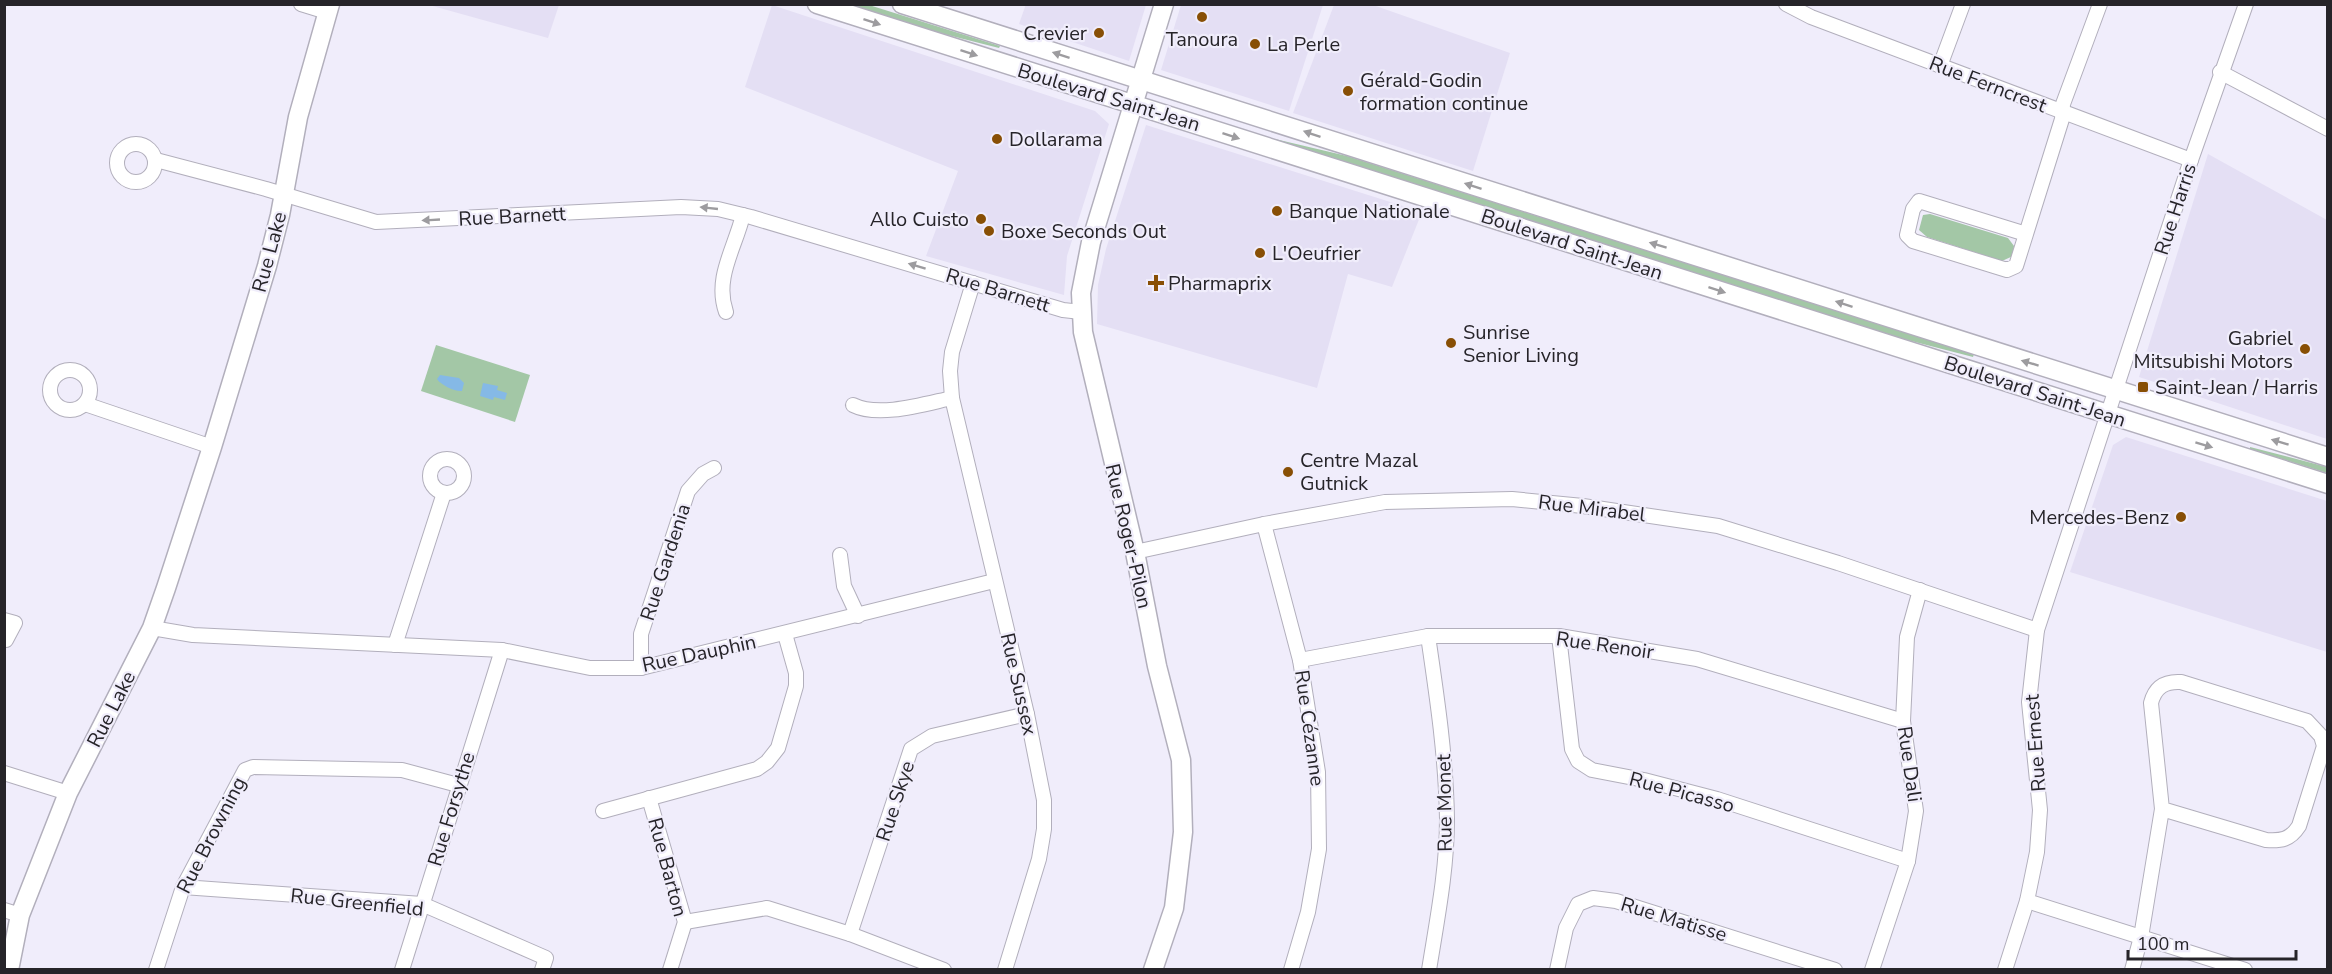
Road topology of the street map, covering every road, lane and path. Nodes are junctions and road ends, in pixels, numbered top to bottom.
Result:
1 (301, 4) edge
2 (817, 4) edge
3 (902, 4) edge
4 (1164, 4) edge
5 (1786, 4) edge
6 (1963, 4) edge
7 (2100, 4) edge
8 (2246, 4) edge
9 (328, 8) edge
10 (1940, 66) junction
11 (2220, 72) junction
12 (1141, 81) junction
13 (1134, 105) junction
14 (2063, 112) junction
15 (2328, 129) edge
16 (156, 160) dead end
17 (2191, 160) junction
18 (284, 195) junction
19 (743, 214) junction
20 (2026, 234) junction
21 (973, 283) junction
22 (726, 312) dead end
23 (1081, 312) junction
24 (2117, 390) junction
25 (952, 398) junction
26 (85, 404) dead end
27 (853, 405) dead end
28 (2109, 415) junction
29 (212, 447) junction
30 (2328, 457) edge
31 (714, 468) dead end
32 (2328, 484) edge
33 (444, 493) dead end
34 (1264, 524) junction
35 (1135, 552) junction
36 (840, 555) dead end
37 (994, 581) junction
38 (1920, 591) junction
39 (858, 616) junction
40 (4, 620) edge
41 (152, 628) junction
42 (2037, 630) junction
43 (785, 634) junction
44 (1428, 636) junction
45 (1559, 636) junction
46 (4, 640) edge
47 (394, 645) junction
48 (502, 650) junction
49 (1300, 660) junction
50 (641, 668) junction
51 (1027, 714) junction
52 (1903, 721) junction
53 (4, 773) edge
54 (458, 785) junction
55 (68, 793) junction
56 (649, 798) junction
57 (2162, 809) junction
58 (603, 811) dead end
59 (1908, 861) junction
60 (183, 887) junction
61 (2027, 901) junction
62 (422, 904) junction
63 (12, 912) edge
64 (685, 922) junction
65 (850, 934) junction
66 (2141, 937) junction
67 (9, 969) edge
68 (156, 969) edge
69 (402, 969) edge
70 (542, 969) edge
71 (670, 969) edge
72 (944, 969) edge
73 (1005, 969) edge
74 (1153, 969) edge
75 (1291, 969) edge
76 (1429, 969) edge
77 (1557, 969) edge
78 (1835, 969) edge
79 (1872, 969) edge
80 (2005, 969) edge
81 (2132, 969) edge
82 (2245, 969) edge

1 - 9 street
2 -> 13 main road, Boulevard Saint-Jean
12 -> 3 main road, Boulevard Saint-Jean
4 - 12 main road, Rue Roger-Pilon
5 - 10 street, Rue Ferncrest
6 - 10 street
7 - 14 street
8 - 11 street, Rue Harris
9 - 18 main road, Rue Lake
10 - 14 street, Rue Ferncrest
11 - 15 street
11 - 17 street, Rue Harris
12 - 13 main road, Rue Roger-Pilon
24 -> 12 main road, Boulevard Saint-Jean
13 - 23 main road, Rue Roger-Pilon
13 -> 28 main road, Boulevard Saint-Jean
14 - 17 street, Rue Ferncrest
14 - 20 street
16 - 18 street, Rue Lake
17 - 24 street, Rue Harris
19 -> 18 street, Rue Barnett
18 - 29 main road, Rue Lake
21 -> 19 street, Rue Barnett
19 - 22 street
20 - 20 street
21 - 23 street, Rue Barnett
21 - 25 street, Rue Sussex
23 - 35 main road, Rue Roger-Pilon
24 - 28 street, Rue Harris
30 -> 24 main road, Boulevard Saint-Jean
25 - 27 street
25 - 37 street, Rue Sussex
26 - 29 street
28 -> 32 main road, Boulevard Saint-Jean
28 - 42 street, Rue Ernest
29 - 41 main road, Rue Lake
31 - 50 street, Rue Gardenia
33 - 47 street
34 - 35 street, Rue Mirabel
34 - 38 street, Rue Mirabel
34 - 49 street, Rue Cézanne
35 - 74 main road, Rue Roger-Pilon
36 - 39 street
37 - 39 street, Rue Dauphin
37 - 51 street, Rue Sussex
38 - 42 street, Rue Mirabel
38 - 52 street, Rue Dali
39 - 43 street, Rue Dauphin
40 - 46 street
41 - 47 street, Rue Dauphin
41 - 55 main road, Rue Lake
42 - 61 street, Rue Ernest
43 - 50 street, Rue Dauphin
43 - 56 street, Rue Barton
44 - 45 street, Rue Renoir
44 - 49 street, Rue Renoir
44 - 76 street, Rue Monet
45 - 52 street, Rue Renoir
45 - 59 street, Rue Picasso
47 - 48 street, Rue Dauphin
48 - 50 street, Rue Dauphin
48 - 54 street, Rue Forsythe
49 - 75 street, Rue Cézanne
51 - 65 street, Rue Skye
51 - 73 street, Rue Sussex
52 - 59 street, Rue Dali
53 - 55 street
54 - 60 street, Rue Browning
54 - 62 street, Rue Forsythe
55 - 63 main road, Rue Lake
56 - 58 street, Rue Barton
56 - 64 street, Rue Barton
57 - 57 street
57 - 66 street
59 - 79 street, Rue Dali
60 - 62 street, Rue Greenfield
60 - 68 street, Rue Browning
61 - 66 street
61 - 80 street, Rue Ernest
62 - 69 street, Rue Forsythe
62 - 70 street, Rue Greenfield
63 - 67 main road, Rue Lake
64 - 65 street
64 - 71 street, Rue Barton
65 - 72 street
66 - 81 street
66 - 82 street
77 - 78 street, Rue Matisse

